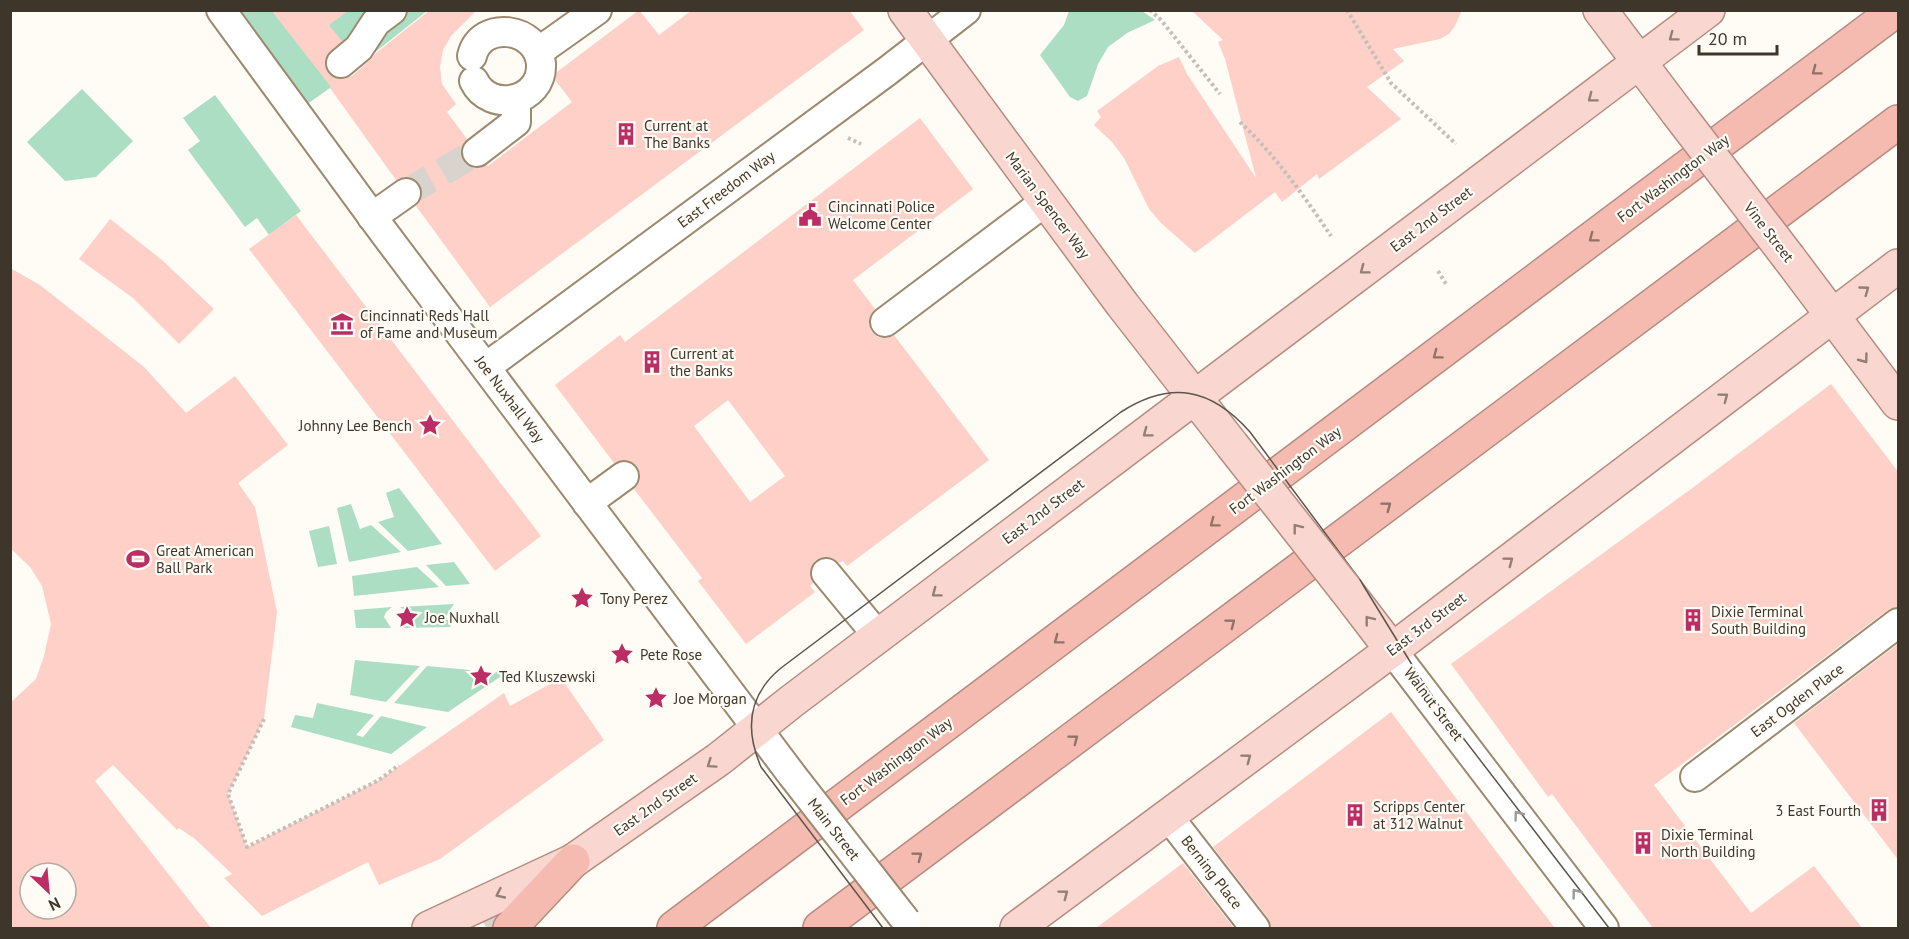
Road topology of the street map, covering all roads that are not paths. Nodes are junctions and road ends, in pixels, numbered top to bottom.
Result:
1 (221, 10) edge
2 (392, 10) edge
3 (597, 10) edge
4 (905, 10) edge
5 (966, 10) edge
6 (1600, 10) edge
7 (1708, 10) edge
8 (1896, 10) edge
9 (927, 40) junction
10 (538, 52) junction
11 (341, 63) dead end
12 (1638, 63) junction
13 (516, 100) junction
14 (1899, 122) edge
15 (477, 152) tunnel mouth
16 (406, 193) tunnel mouth
17 (1046, 201) junction
18 (372, 217) junction
19 (1899, 266) edge
20 (1831, 315) junction
21 (885, 322) dead end
22 (486, 367) junction
23 (1193, 398) junction
24 (1899, 403) edge
25 (624, 476) dead end
26 (587, 502) junction
27 (826, 573) dead end
28 (1899, 623) edge
29 (878, 636) junction
30 (1392, 650) junction
31 (757, 729) junction
32 (1695, 777) dead end
33 (1168, 816) junction
34 (573, 861) junction
35 (512, 925) tunnel mouth
36 (909, 925) edge
37 (429, 928) edge
38 (674, 928) edge
39 (820, 928) edge
40 (1017, 928) edge
41 (1255, 928) edge
42 (1604, 928) edge

1 - 18 street, Joe Nuxhall Way
2 - 11 street
3 - 10 street
4 - 9 main road, Marian Spencer Way
5 - 9 street, East Freedom Way
6 - 12 main road, Vine Street
7 -> 12 main road, East 2nd Street
8 -> 38 highway, Fort Washington Way
9 - 17 main road, Marian Spencer Way
9 - 22 street, East Freedom Way
10 - 13 street
10 - 13 street
12 - 20 main road, Vine Street, bridge
12 -> 23 main road, East 2nd Street
13 - 15 street
39 -> 14 highway
16 - 18 street
17 - 21 street
17 - 23 main road, Marian Spencer Way
18 - 22 street, Joe Nuxhall Way
20 -> 19 main road, East 3rd Street
20 -> 24 main road, Vine Street
30 -> 20 main road, East 3rd Street
22 - 26 street, Joe Nuxhall Way
23 -> 29 main road, East 2nd Street
30 -> 23 main road, Walnut Street, bridge
25 - 26 street
26 - 31 street, Joe Nuxhall Way
27 - 29 street
28 - 32 street, East Ogden Place
29 - 31 main road, East 2nd Street
33 -> 30 main road, East 3rd Street
42 -> 30 street, Walnut Street
31 -> 34 main road, East 2nd Street
31 - 36 street, Main Street, bridge
40 -> 33 main road, East 3rd Street
33 - 41 street, Berning Place
34 - 35 highway
34 -> 37 main road, East 2nd Street

